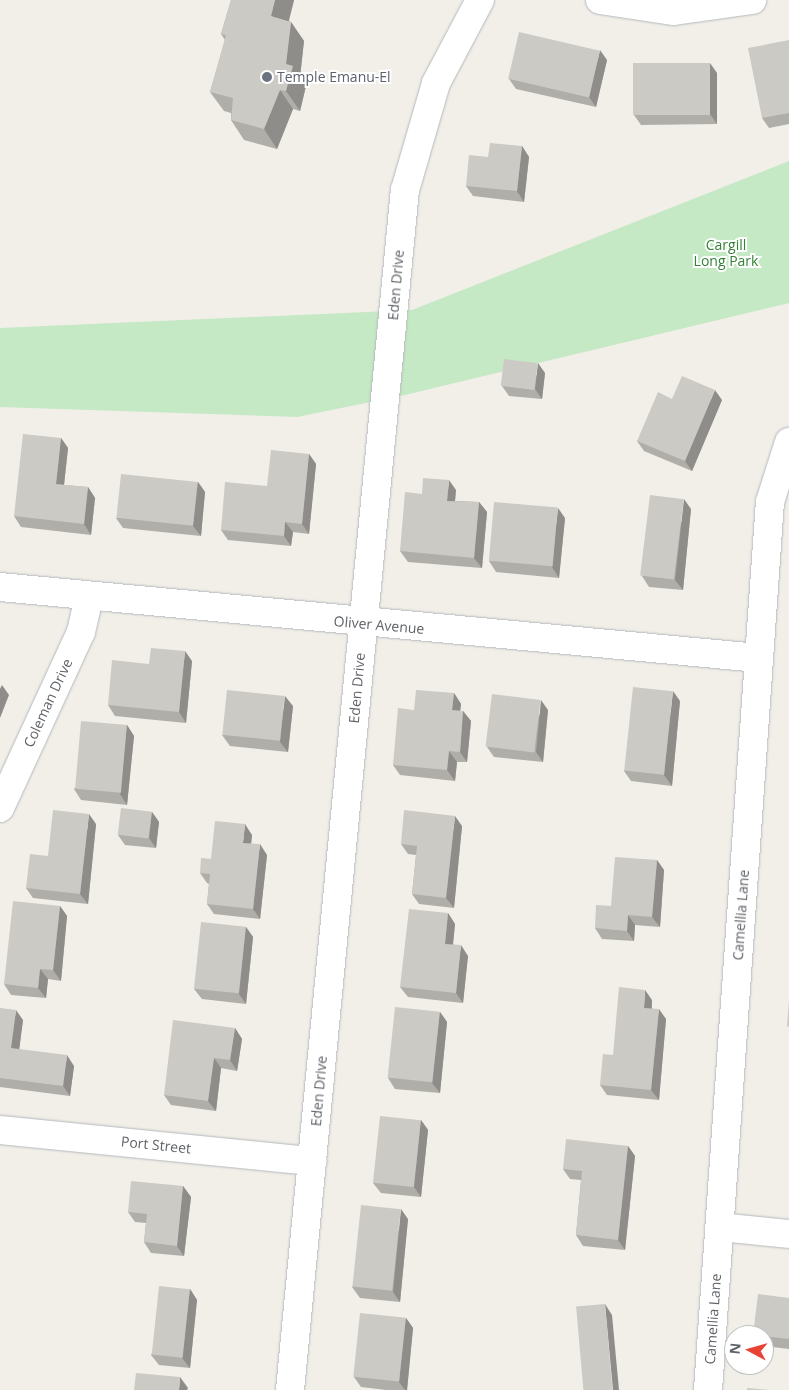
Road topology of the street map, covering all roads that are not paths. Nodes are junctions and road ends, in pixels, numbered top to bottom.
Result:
1 (480, 0) edge
2 (600, 0) edge
3 (752, 0) edge
4 (789, 442) edge
5 (0, 587) edge
6 (89, 597) junction
7 (364, 624) junction
8 (758, 658) junction
9 (0, 808) edge
10 (0, 1130) edge
11 (312, 1161) junction
12 (720, 1227) junction
13 (789, 1234) edge
14 (290, 1390) edge
15 (708, 1390) edge

1 - 7 street, Eden Drive
2 - 3 street
4 - 8 street, Camellia Lane
5 - 6 street, Oliver Avenue
6 - 7 street, Oliver Avenue
6 - 9 street, Coleman Drive
7 - 8 street, Oliver Avenue
7 - 11 street, Eden Drive
8 - 12 street, Camellia Lane
10 - 11 street, Port Street
11 - 14 street, Eden Drive
12 - 13 street
12 - 15 street, Camellia Lane

